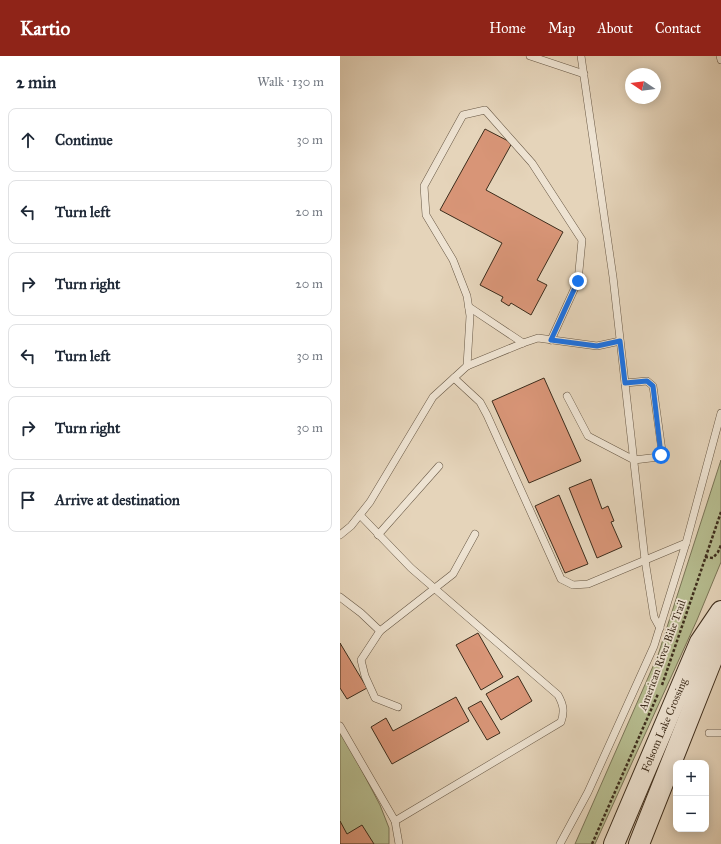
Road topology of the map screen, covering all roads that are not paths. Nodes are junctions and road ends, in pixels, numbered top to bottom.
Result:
1 (530, 56) edge
2 (581, 56) edge
3 (720, 56) edge
4 (721, 60) edge
5 (584, 74) junction
6 (469, 307) junction
7 (551, 340) junction
8 (620, 341) junction
9 (523, 342) junction
10 (467, 366) junction
11 (454, 378) junction
12 (625, 383) junction
13 (567, 396) dead end
14 (721, 413) edge
15 (634, 460) junction
16 (439, 466) dead end
17 (360, 515) junction
18 (340, 534) edge
19 (474, 534) dead end
20 (378, 535) junction
21 (686, 543) junction
22 (645, 560) junction
23 (434, 589) junction
24 (340, 597) edge
25 (721, 611) edge
26 (660, 628) junction
27 (380, 631) junction
28 (721, 637) edge
29 (398, 707) dead end
30 (340, 726) edge
31 (709, 733) dead end
32 (721, 733) edge
33 (395, 821) junction
34 (398, 844) edge
35 (560, 844) edge
36 (614, 844) edge
37 (639, 844) edge

1 - 5 lane
2 - 5 lane
3 - 4 lane
5 - 8 lane
6 - 7 lane
6 - 9 lane
6 - 10 lane
7 - 8 lane
7 - 9 lane
8 - 12 lane
9 - 10 lane
10 - 11 lane
11 - 17 lane
11 - 22 lane
12 - 15 lane
12 - 15 lane
13 - 15 lane
14 - 21 lane
15 - 22 lane
16 - 20 lane
17 - 18 lane
17 - 20 lane
19 - 23 lane
20 - 23 lane
21 - 22 lane
21 - 26 lane
22 - 26 lane
23 - 27 lane
23 - 33 lane
24 - 27 lane
25 - 36 main road, Folsom Lake Crossing
26 - 35 lane
27 - 29 lane
28 - 37 main road, Folsom Lake Crossing
30 - 33 lane
31 - 32 lane
33 - 34 lane

